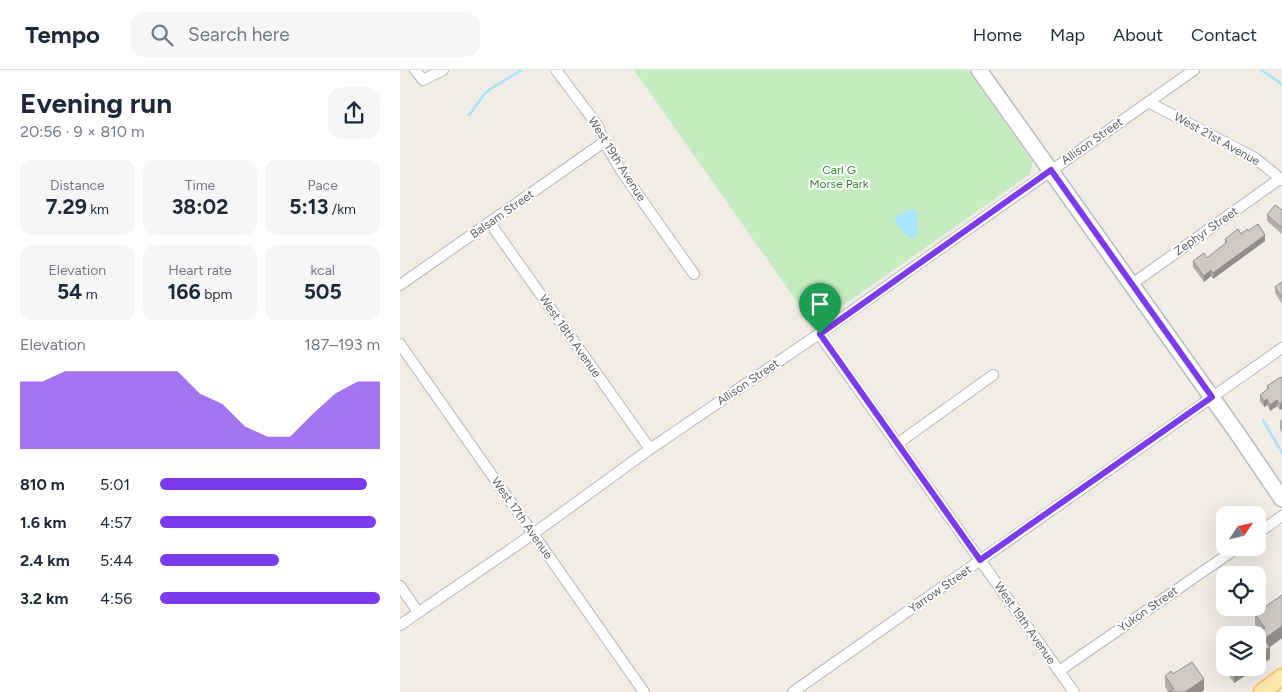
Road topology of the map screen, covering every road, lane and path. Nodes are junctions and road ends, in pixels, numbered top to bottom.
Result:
1 (415, 70) edge
2 (443, 70) edge
3 (556, 70) edge
4 (979, 70) edge
5 (1194, 70) edge
6 (1148, 102) junction
7 (604, 142) junction
8 (1051, 170) junction
9 (1281, 179) edge
10 (490, 222) junction
11 (694, 274) dead end
12 (1132, 284) junction
13 (400, 285) edge
14 (820, 334) junction
15 (400, 344) edge
16 (1282, 348) edge
17 (993, 376) dead end
18 (1212, 397) junction
19 (898, 444) junction
20 (650, 449) junction
21 (1282, 499) edge
22 (1282, 516) edge
23 (1266, 527) edge
24 (533, 534) junction
25 (1225, 556) edge
26 (980, 560) junction
27 (400, 586) edge
28 (418, 612) junction
29 (400, 625) edge
30 (1059, 671) junction
31 (1282, 677) edge
32 (644, 692) edge
33 (793, 692) edge
34 (1074, 692) edge
35 (1262, 692) edge

1 - 2 street
3 - 7 street, West 19th Avenue
4 - 8 street
5 - 6 street, Allison Street
6 - 8 street, Allison Street
6 - 9 street, West 21st Avenue
7 - 10 street, Balsam Street
7 - 11 street, West 19th Avenue
8 - 12 street
8 - 14 street, Allison Street
9 - 12 street, Zephyr Street
10 - 13 street, Balsam Street
10 - 20 street, West 18th Avenue
12 - 18 street
14 - 19 street, West 19th Avenue
14 - 20 street, Allison Street
15 - 24 street, West 17th Avenue
16 - 18 street, Yarrow Street
17 - 19 street
18 - 21 street
18 - 26 street, Yarrow Street
19 - 26 street, West 19th Avenue
20 - 24 street, Allison Street
22 - 23 street
24 - 28 street, Allison Street
24 - 32 street, West 17th Avenue
25 - 30 street, Yukon Street
26 - 30 street, West 19th Avenue
26 - 33 street, Yarrow Street
27 - 28 street
28 - 29 street, Allison Street
30 - 34 street, West 19th Avenue
31 - 35 main road

